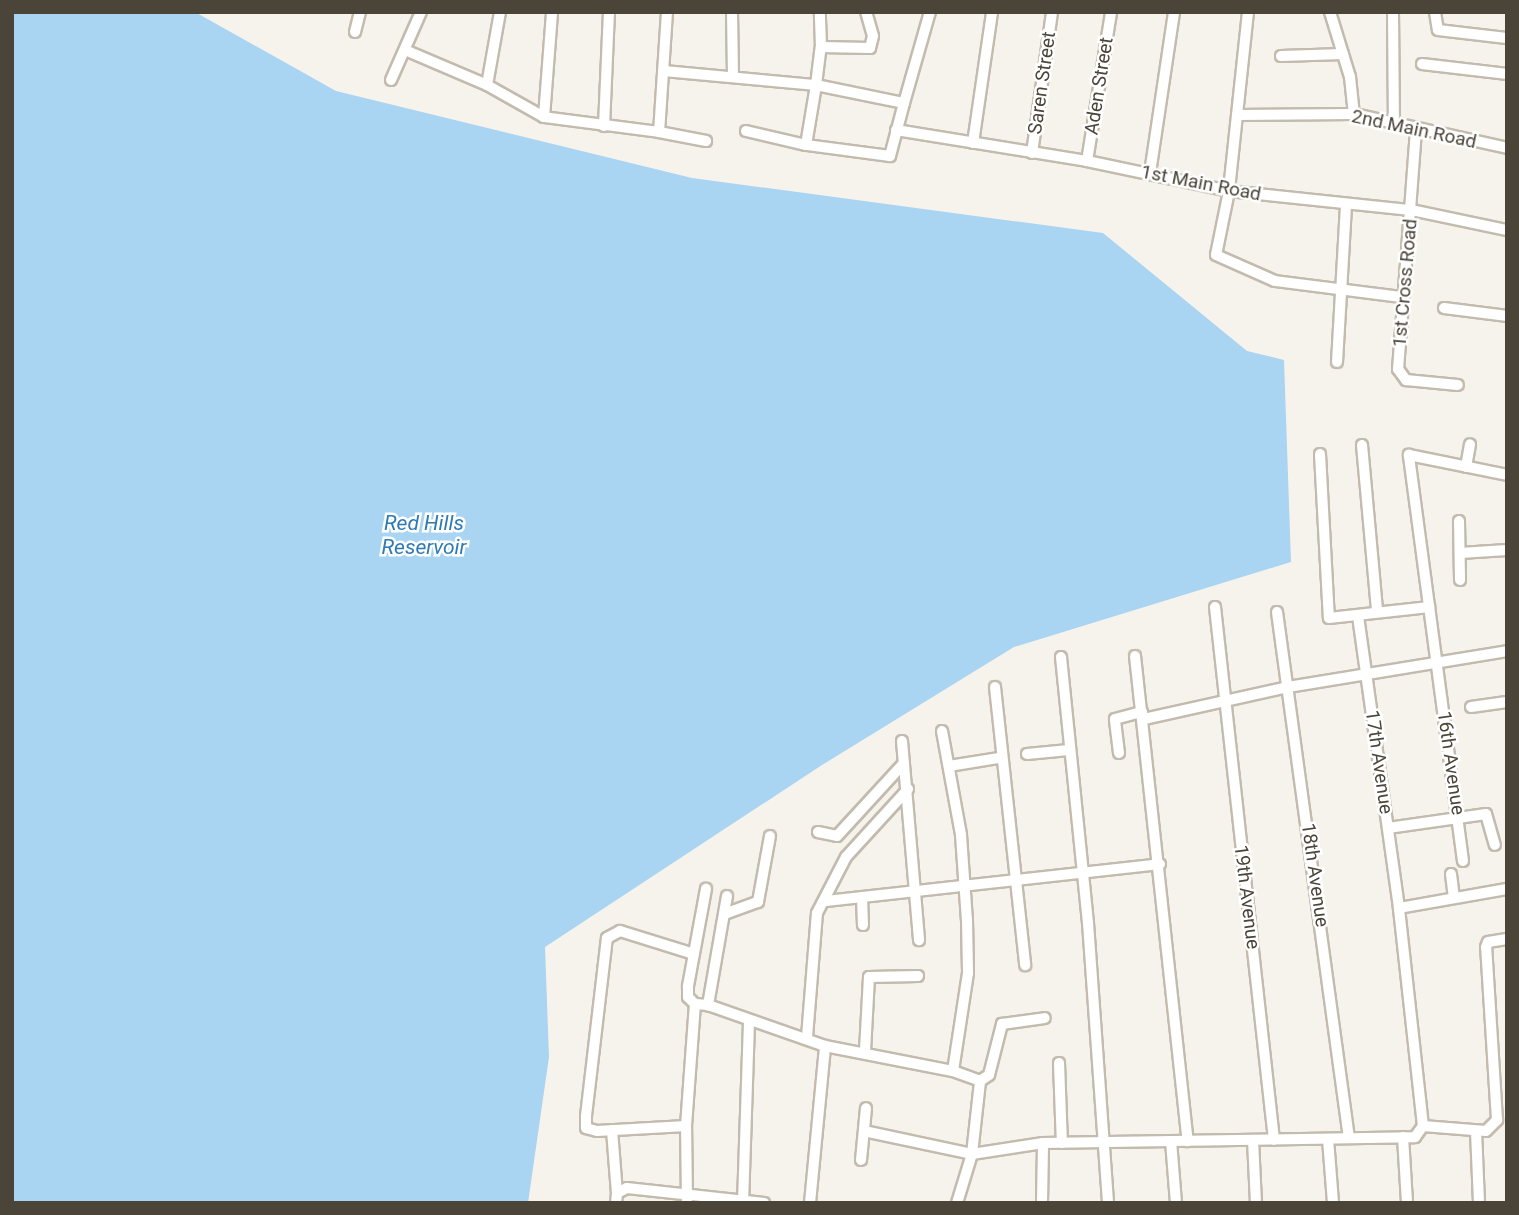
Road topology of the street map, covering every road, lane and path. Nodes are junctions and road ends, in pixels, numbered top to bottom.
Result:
1 (360, 12) edge
2 (421, 12) edge
3 (500, 12) edge
4 (552, 12) edge
5 (609, 12) edge
6 (667, 12) edge
7 (732, 12) edge
8 (820, 12) edge
9 (866, 12) edge
10 (930, 12) edge
11 (992, 12) edge
12 (1052, 12) edge
13 (1111, 12) edge
14 (1174, 12) edge
15 (1248, 12) edge
16 (1330, 12) edge
17 (1393, 12) edge
18 (1435, 12) edge
19 (355, 33) dead end
20 (1507, 38) edge
21 (821, 47) junction
22 (405, 50) junction
23 (1343, 54) junction
24 (1281, 56) dead end
25 (1422, 64) dead end
26 (664, 71) junction
27 (733, 74) junction
28 (1507, 74) edge
29 (391, 80) dead end
30 (487, 85) junction
31 (816, 85) junction
32 (904, 103) junction
33 (1354, 114) junction
34 (1237, 115) junction
35 (544, 117) junction
36 (604, 125) junction
37 (1394, 125) junction
38 (896, 130) junction
39 (1416, 130) junction
40 (746, 131) dead end
41 (659, 132) junction
42 (706, 141) dead end
43 (973, 144) junction
44 (806, 145) junction
45 (1507, 148) edge
46 (1032, 153) junction
47 (1087, 161) junction
48 (1150, 173) junction
49 (1229, 191) junction
50 (1346, 204) junction
51 (1411, 210) junction
52 (1507, 230) edge
53 (1342, 290) junction
54 (1402, 297) junction
55 (1444, 308) dead end
56 (1507, 316) edge
57 (1337, 362) dead end
58 (1458, 385) dead end
59 (1470, 444) dead end
60 (1362, 445) dead end
61 (1320, 454) dead end
62 (1466, 467) junction
63 (1507, 474) edge
64 (1459, 521) dead end
65 (1507, 550) edge
66 (1460, 553) junction
67 (1460, 580) dead end
68 (1215, 607) dead end
69 (1429, 607) junction
70 (1377, 611) junction
71 (1277, 612) dead end
72 (1358, 616) junction
73 (1507, 651) edge
74 (1135, 656) dead end
75 (1061, 657) dead end
76 (1437, 664) junction
77 (1367, 676) junction
78 (995, 687) dead end
79 (1288, 687) junction
80 (1225, 700) junction
81 (1507, 702) edge
82 (1471, 707) dead end
83 (1143, 715) junction
84 (942, 731) dead end
85 (902, 741) dead end
86 (1069, 750) junction
87 (1118, 753) dead end
88 (1027, 754) dead end
89 (999, 758) junction
90 (904, 763) junction
91 (949, 766) junction
92 (908, 789) junction
93 (1458, 817) junction
94 (1388, 828) junction
95 (818, 832) dead end
96 (770, 836) dead end
97 (1495, 845) dead end
98 (1463, 861) dead end
99 (1160, 863) junction
100 (1082, 871) junction
101 (1451, 874) dead end
102 (1012, 879) junction
103 (963, 885) junction
104 (706, 889) dead end
105 (913, 889) junction
106 (1507, 889) edge
107 (727, 896) dead end
108 (862, 897) junction
109 (1454, 898) junction
110 (826, 901) junction
111 (1399, 908) junction
112 (727, 913) junction
113 (863, 925) dead end
114 (1507, 939) edge
115 (919, 940) dead end
116 (694, 954) junction
117 (1025, 965) dead end
118 (918, 976) dead end
119 (695, 1003) junction
120 (708, 1005) junction
121 (1045, 1018) dead end
122 (749, 1023) junction
123 (807, 1037) junction
124 (825, 1046) junction
125 (866, 1051) junction
126 (1059, 1063) dead end
127 (953, 1071) junction
128 (979, 1081) junction
129 (866, 1108) dead end
130 (686, 1126) junction
131 (1423, 1126) junction
132 (612, 1130) junction
133 (864, 1131) junction
134 (1476, 1131) junction
135 (1403, 1137) junction
136 (1349, 1138) junction
137 (1328, 1139) junction
138 (1253, 1140) junction
139 (1274, 1140) junction
140 (1171, 1141) junction
141 (1188, 1141) junction
142 (1044, 1143) junction
143 (1062, 1143) junction
144 (1105, 1143) junction
145 (972, 1154) junction
146 (861, 1160) dead end
147 (688, 1197) edge
148 (616, 1198) edge
149 (743, 1201) edge
150 (764, 1203) edge
151 (810, 1203) edge
152 (957, 1203) edge
153 (1042, 1203) edge
154 (1108, 1203) edge
155 (1176, 1203) edge
156 (1256, 1203) edge
157 (1333, 1203) edge
158 (1408, 1203) edge
159 (1479, 1203) edge

1 - 19 street
2 - 22 street
3 - 30 street
4 - 35 street
5 - 36 street
6 - 26 street
7 - 27 street
8 - 21 street
9 - 21 street
10 - 32 street
11 - 43 street
12 - 46 street, Saren Street
13 - 47 street, Aden Street
14 - 48 street
15 - 34 street
16 - 23 street
17 - 37 street
18 - 20 street
21 - 31 street
22 - 29 street
22 - 30 street
23 - 24 street
23 - 33 street
25 - 28 street
26 - 27 street
26 - 41 street
27 - 31 street
30 - 35 street
31 - 32 street
31 - 44 street
32 - 38 street
33 - 34 street, 2nd Main Road
33 - 37 street, 2nd Main Road
34 - 49 street
35 - 36 street
36 - 41 street
37 - 39 street, 2nd Main Road
38 - 43 street, 1st Main Road
38 - 44 street
39 - 45 street, 2nd Main Road
39 - 51 street, 1st Cross Road
40 - 44 street
41 - 42 street
43 - 46 street, 1st Main Road
46 - 47 street, 1st Main Road
47 - 48 street, 1st Main Road
48 - 49 street, 1st Main Road
49 - 50 street, 1st Main Road
49 - 53 street
50 - 51 street, 1st Main Road
50 - 53 street
51 - 52 street, 1st Main Road
51 - 54 street, 1st Cross Road
53 - 54 street
53 - 57 street
54 - 58 street, 1st Cross Road
55 - 56 street
59 - 62 street
60 - 70 street
61 - 72 street
62 - 63 street
62 - 69 street, 16th Avenue
64 - 66 street
65 - 66 street
66 - 67 street
68 - 80 street, 19th Avenue
69 - 70 street
69 - 76 street, 16th Avenue
70 - 72 street
71 - 79 street, 18th Avenue
72 - 77 street, 17th Avenue
73 - 76 street
74 - 83 street
75 - 86 street
76 - 77 street
76 - 93 street, 16th Avenue
77 - 79 street
77 - 94 street, 17th Avenue
78 - 89 street
79 - 80 street
79 - 136 street, 18th Avenue
80 - 83 street
80 - 139 street, 19th Avenue
81 - 82 street
83 - 87 street
83 - 99 street
84 - 91 street
85 - 90 street
86 - 88 street
86 - 100 street
89 - 91 street
89 - 102 street
90 - 92 street
90 - 95 street
91 - 103 street
92 - 105 street
92 - 110 street
93 - 94 street
93 - 97 street
93 - 98 street, 16th Avenue
94 - 111 street, 17th Avenue
96 - 112 street
99 - 100 street
99 - 141 street
100 - 102 street
100 - 144 street
101 - 109 street
102 - 103 street
102 - 117 street
103 - 105 street
103 - 127 street
104 - 116 street
105 - 108 street
105 - 115 street
106 - 109 street
107 - 112 street
108 - 110 street
108 - 113 street
109 - 111 street
110 - 123 street
111 - 131 street, 17th Avenue
112 - 120 street
114 - 134 street
116 - 119 street
116 - 132 street
118 - 125 street
119 - 120 street
119 - 130 street
120 - 122 street
121 - 128 street
122 - 123 street
122 - 149 street
123 - 124 street
124 - 125 street
124 - 151 street
125 - 127 street
126 - 143 street
127 - 128 street
128 - 145 street
129 - 133 street
130 - 132 street
130 - 147 street
131 - 134 street
131 - 135 street
132 - 148 street
133 - 145 street
133 - 146 street
134 - 159 street
135 - 136 street
135 - 158 street
136 - 137 street
137 - 139 street
137 - 157 street
138 - 139 street
138 - 141 street
138 - 156 street
140 - 141 street
140 - 144 street
140 - 155 street
142 - 143 street
142 - 145 street
142 - 153 street
143 - 144 street
144 - 154 street
145 - 152 street
147 - 148 street
147 - 149 street
149 - 150 street

